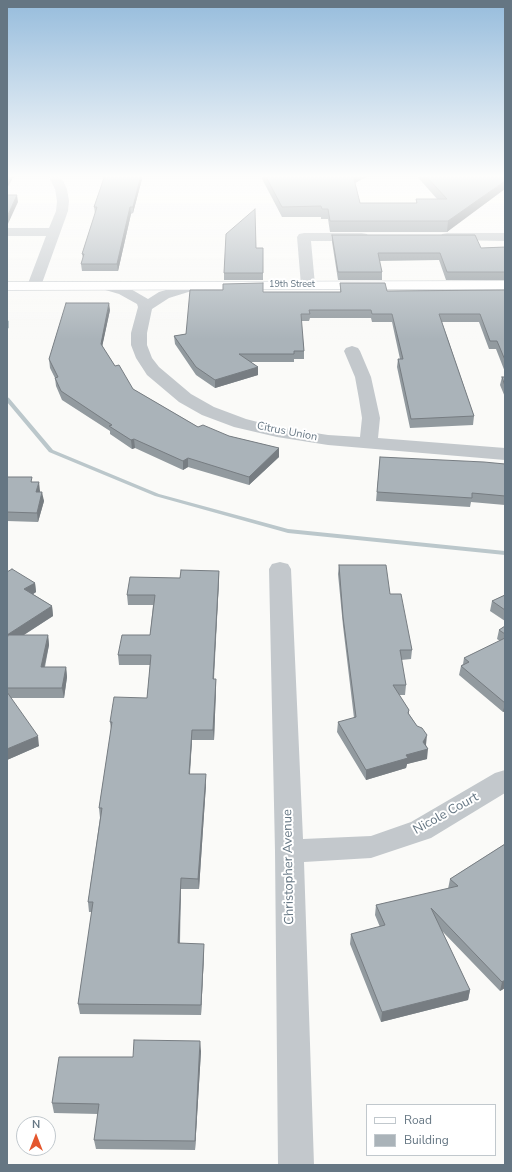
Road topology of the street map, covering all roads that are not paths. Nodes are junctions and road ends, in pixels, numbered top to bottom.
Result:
1 (7, 232) edge
2 (54, 232) joint
3 (373, 237) edge
4 (434, 237) edge
5 (504, 237) dead end
6 (308, 285) junction
7 (505, 285) edge
8 (7, 286) edge
9 (34, 286) junction
10 (107, 286) junction
11 (193, 286) junction
12 (145, 307) junction
13 (352, 351) dead end
14 (370, 443) junction
15 (505, 454) edge
16 (280, 569) dead end
17 (505, 780) edge
18 (289, 851) junction
19 (296, 1165) edge

1 - 2 street
2 - 9 street
3 - 6 street
4 - 5 street
6 - 7 main road, 19th Street
6 - 11 main road, 19th Street
8 - 9 main road, 19th Street
9 - 10 main road, 19th Street
10 - 11 main road, 19th Street
10 - 12 street
11 - 12 street
12 - 14 street, Citrus Union
13 - 14 street
14 - 15 street, Citrus Union
16 - 18 street, Christopher Avenue
17 - 18 street, Nicole Court
18 - 19 street, Christopher Avenue

